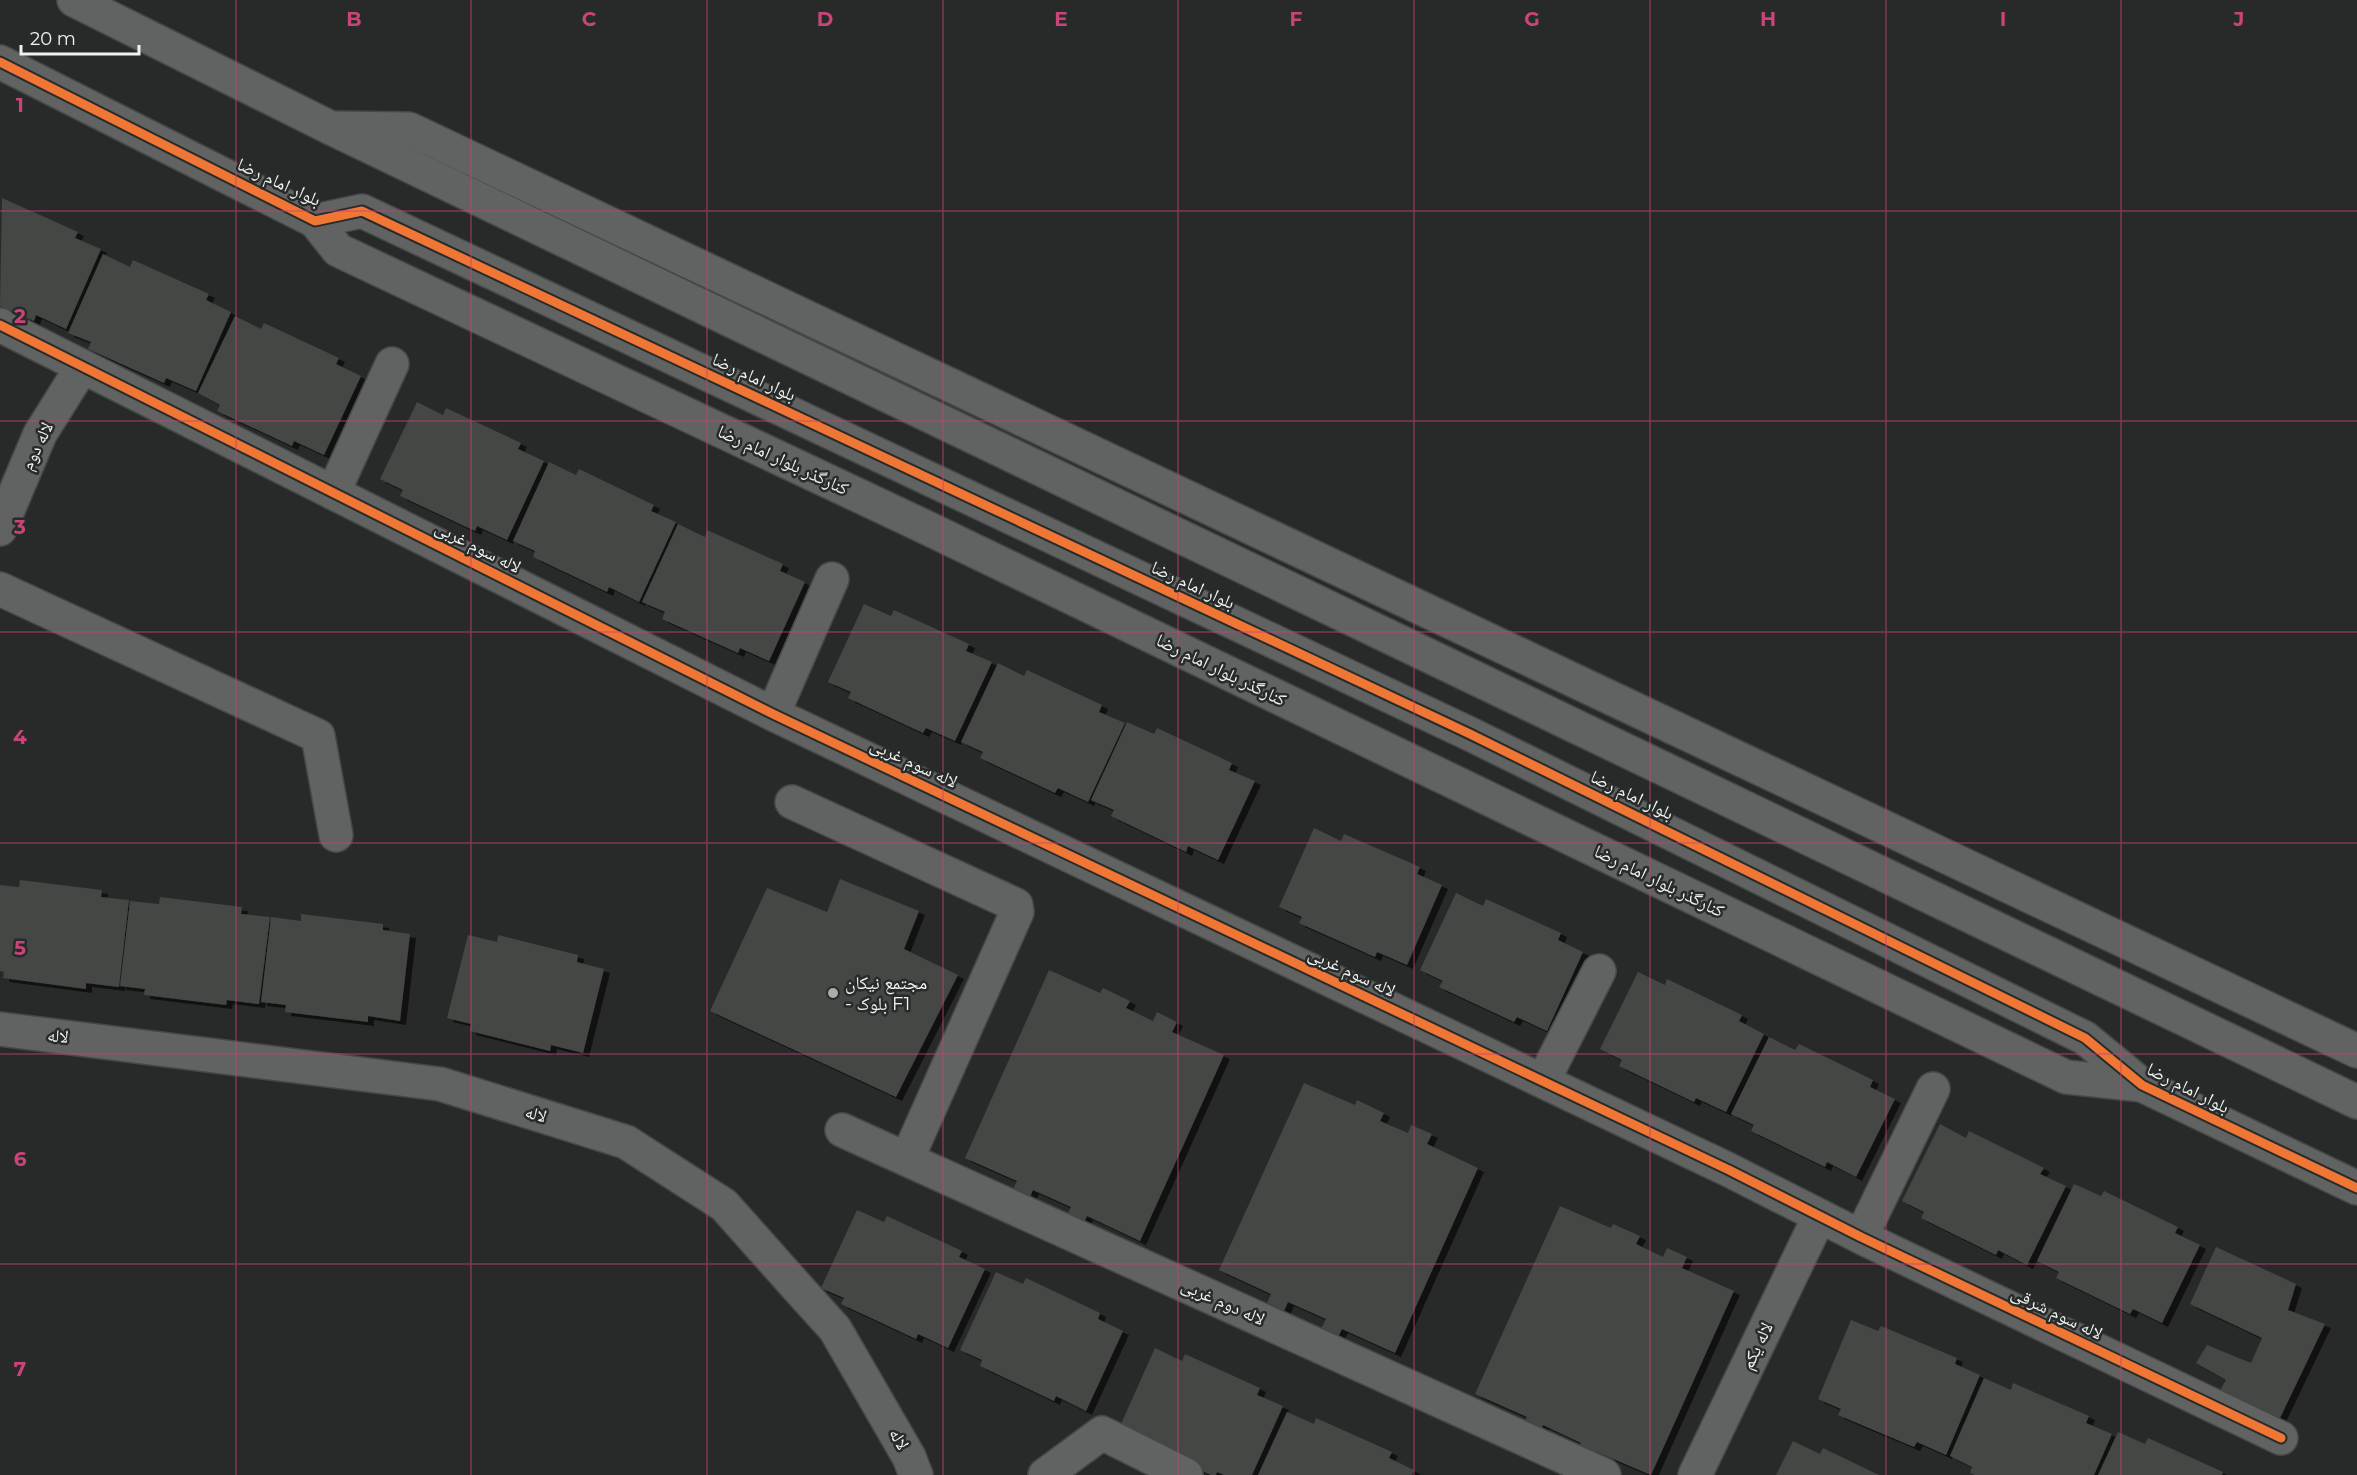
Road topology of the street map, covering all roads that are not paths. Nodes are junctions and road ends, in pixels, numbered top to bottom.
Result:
1 (74, 0) edge
2 (0, 62) edge
3 (331, 128) junction
4 (315, 221) junction
5 (0, 325) edge
6 (392, 364) dead end
7 (82, 367) junction
8 (333, 493) junction
9 (0, 529) edge
10 (832, 579) dead end
11 (0, 589) edge
12 (773, 714) junction
13 (792, 802) dead end
14 (336, 835) dead end
15 (1599, 971) dead end
16 (0, 1029) edge
17 (2357, 1051) edge
18 (1543, 1081) junction
19 (2142, 1085) junction
20 (1933, 1089) dead end
21 (2357, 1102) edge
22 (842, 1130) dead end
23 (907, 1159) junction
24 (2357, 1188) edge
25 (1820, 1217) junction
26 (1860, 1237) junction
27 (2281, 1438) dead end
28 (916, 1475) edge
29 (1045, 1475) edge
30 (1186, 1475) edge
31 (1604, 1475) edge
32 (1695, 1475) edge

1 - 3 street, بلوار امام رضا
2 - 4 street, بلوار امام رضا
3 - 17 street
3 - 21 street, بلوار امام رضا
4 - 19 street, کنارگذر بلوار امام رضا
4 - 19 street, بلوار امام رضا
5 - 7 street, لاله سوم غربی
6 - 8 street
7 - 8 street, لاله سوم غربی
7 - 9 street, لاله دوم
8 - 12 street, لاله سوم غربی
10 - 12 street
11 - 14 street
12 - 18 street, لاله سوم غربی
13 - 23 street
15 - 18 street
16 - 28 street, لاله
18 - 25 street, لاله سوم غربی
19 - 24 street, بلوار امام رضا
20 - 26 street
22 - 23 street, لاله دوم غربی
23 - 31 street, لاله دوم غربی
25 - 26 street, لاله سوم شرقی
25 - 32 street, لاله یکم
26 - 27 street, لاله سوم شرقی
29 - 30 street

